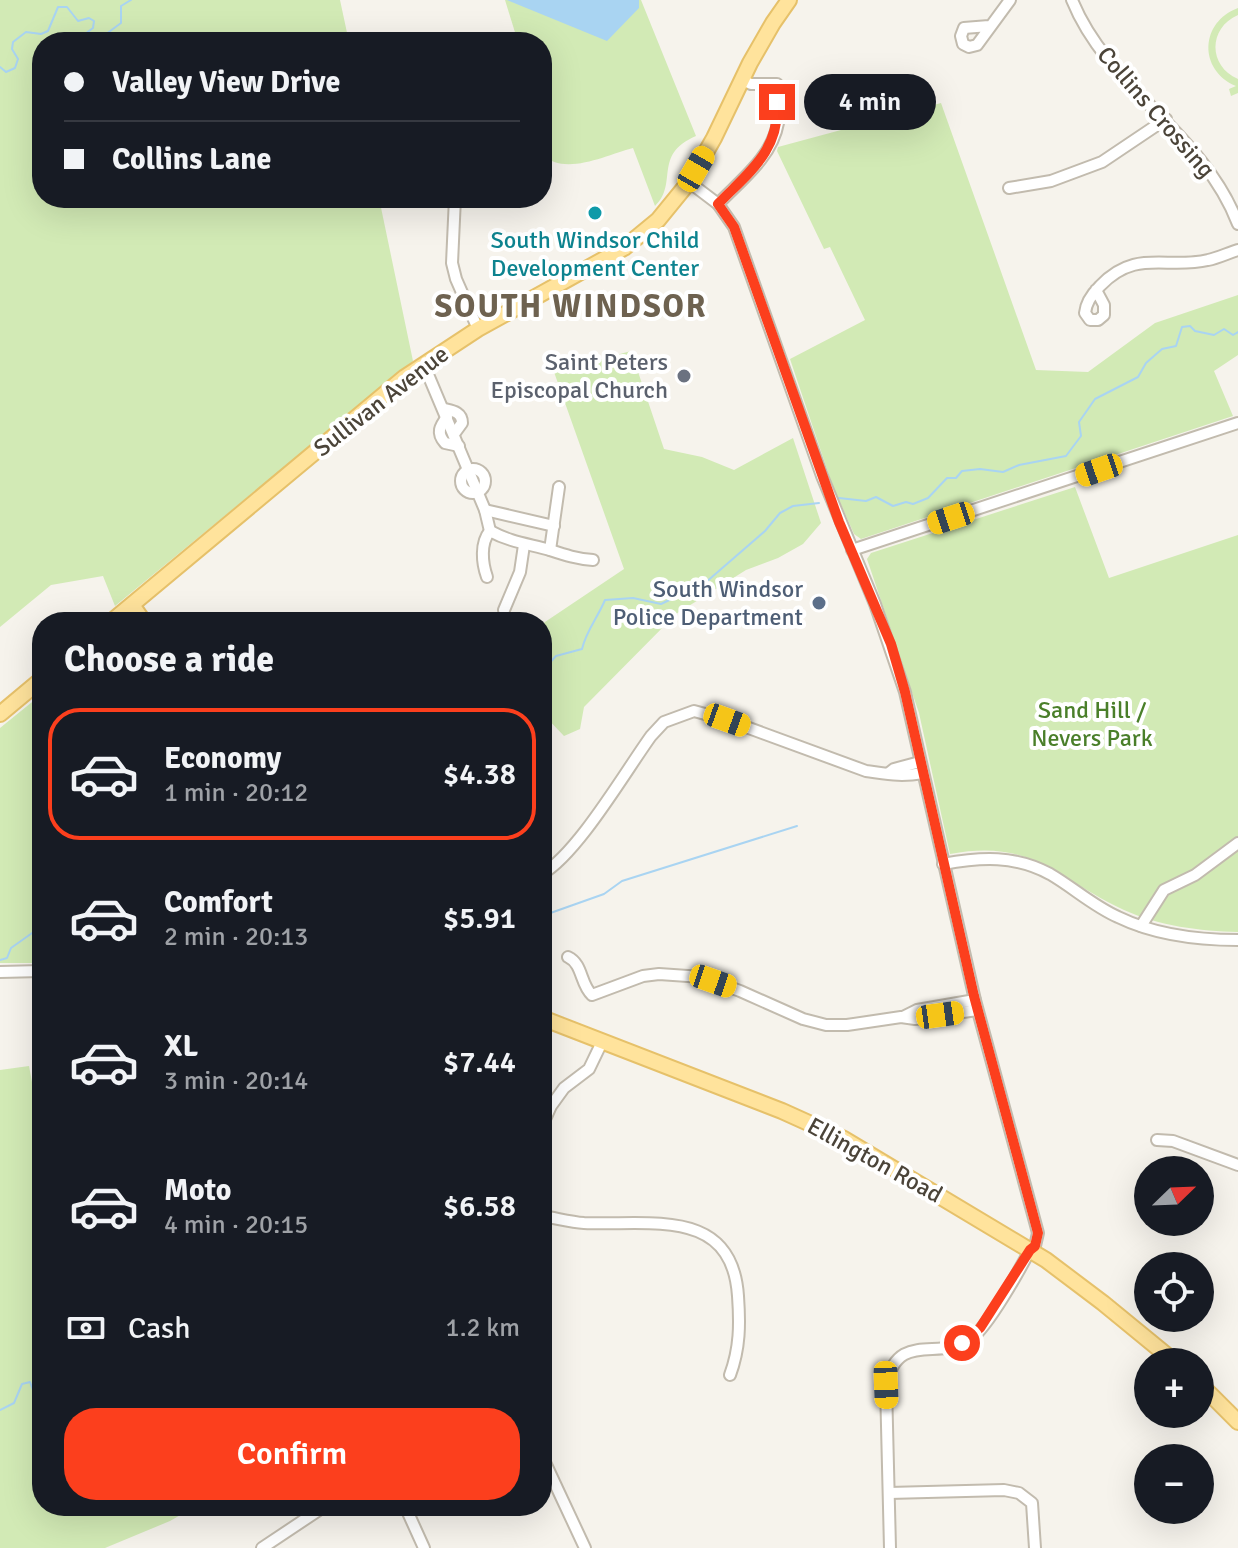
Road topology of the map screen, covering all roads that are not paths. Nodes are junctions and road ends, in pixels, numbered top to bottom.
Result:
1 (789, 0) edge
2 (1010, 0) edge
3 (1072, 0) edge
4 (989, 26) dead end
5 (742, 80) junction
6 (1166, 119) junction
7 (689, 182) junction
8 (1009, 188) dead end
9 (718, 204) junction
10 (455, 208) edge
11 (1238, 224) edge
12 (1238, 250) edge
13 (1096, 290) dead end
14 (478, 329) junction
15 (424, 365) junction
16 (446, 413) junction
17 (1238, 423) edge
18 (459, 446) junction
19 (559, 487) dead end
20 (485, 510) junction
21 (554, 526) junction
22 (490, 531) junction
23 (524, 545) junction
24 (550, 550) junction
25 (852, 550) junction
26 (593, 560) dead end
27 (487, 577) dead end
28 (132, 605) junction
29 (504, 610) dead end
30 (123, 612) edge
31 (137, 612) edge
32 (32, 687) edge
33 (0, 714) edge
34 (922, 767) junction
35 (1238, 843) edge
36 (943, 864) junction
37 (552, 869) edge
38 (1141, 926) junction
39 (1238, 940) edge
40 (568, 957) dead end
41 (32, 971) edge
42 (0, 972) edge
43 (976, 1005) junction
44 (552, 1022) edge
45 (602, 1042) junction
46 (552, 1105) edge
47 (1157, 1140) dead end
48 (1238, 1165) edge
49 (552, 1218) edge
50 (1030, 1250) junction
51 (1158, 1348) edge
52 (730, 1375) dead end
53 (1214, 1398) edge
54 (1238, 1422) edge
55 (552, 1477) edge
56 (889, 1493) junction
57 (313, 1516) edge
58 (410, 1516) edge
59 (280, 1543) edge
60 (262, 1548) edge
61 (424, 1548) edge
62 (585, 1548) edge
63 (890, 1548) edge
64 (1035, 1548) edge

1 - 5 main road, Sullivan Avenue
2 - 4 street
3 - 6 street, Collins Crossing
5 - 7 main road, Sullivan Avenue
5 - 9 street
6 - 8 street
6 - 11 street, Collins Crossing
7 - 9 street
7 - 14 main road, Sullivan Avenue
9 - 25 street
10 - 14 street
12 - 13 street
14 - 15 main road, Sullivan Avenue
15 - 16 street
15 - 28 main road, Sullivan Avenue
16 - 18 street
16 - 18 street
17 - 25 street
18 - 20 street
19 - 21 street
20 - 21 street
20 - 22 street
21 - 24 street
22 - 23 street
22 - 27 street
23 - 24 street
23 - 29 street
24 - 26 street
25 - 34 street
28 - 30 main road, Sullivan Avenue
28 - 31 main road
32 - 33 main road
34 - 36 street
34 - 37 street
35 - 38 street
36 - 38 street
36 - 43 street
38 - 39 street
40 - 43 street
41 - 42 street
43 - 50 street
44 - 45 main road, Ellington Road
45 - 46 street
45 - 50 main road, Ellington Road
47 - 48 street
49 - 52 street
50 - 51 main road, Ellington Road
50 - 56 street
53 - 54 main road
55 - 62 street
56 - 63 street
56 - 64 street
57 - 59 street
58 - 61 street
59 - 60 street

